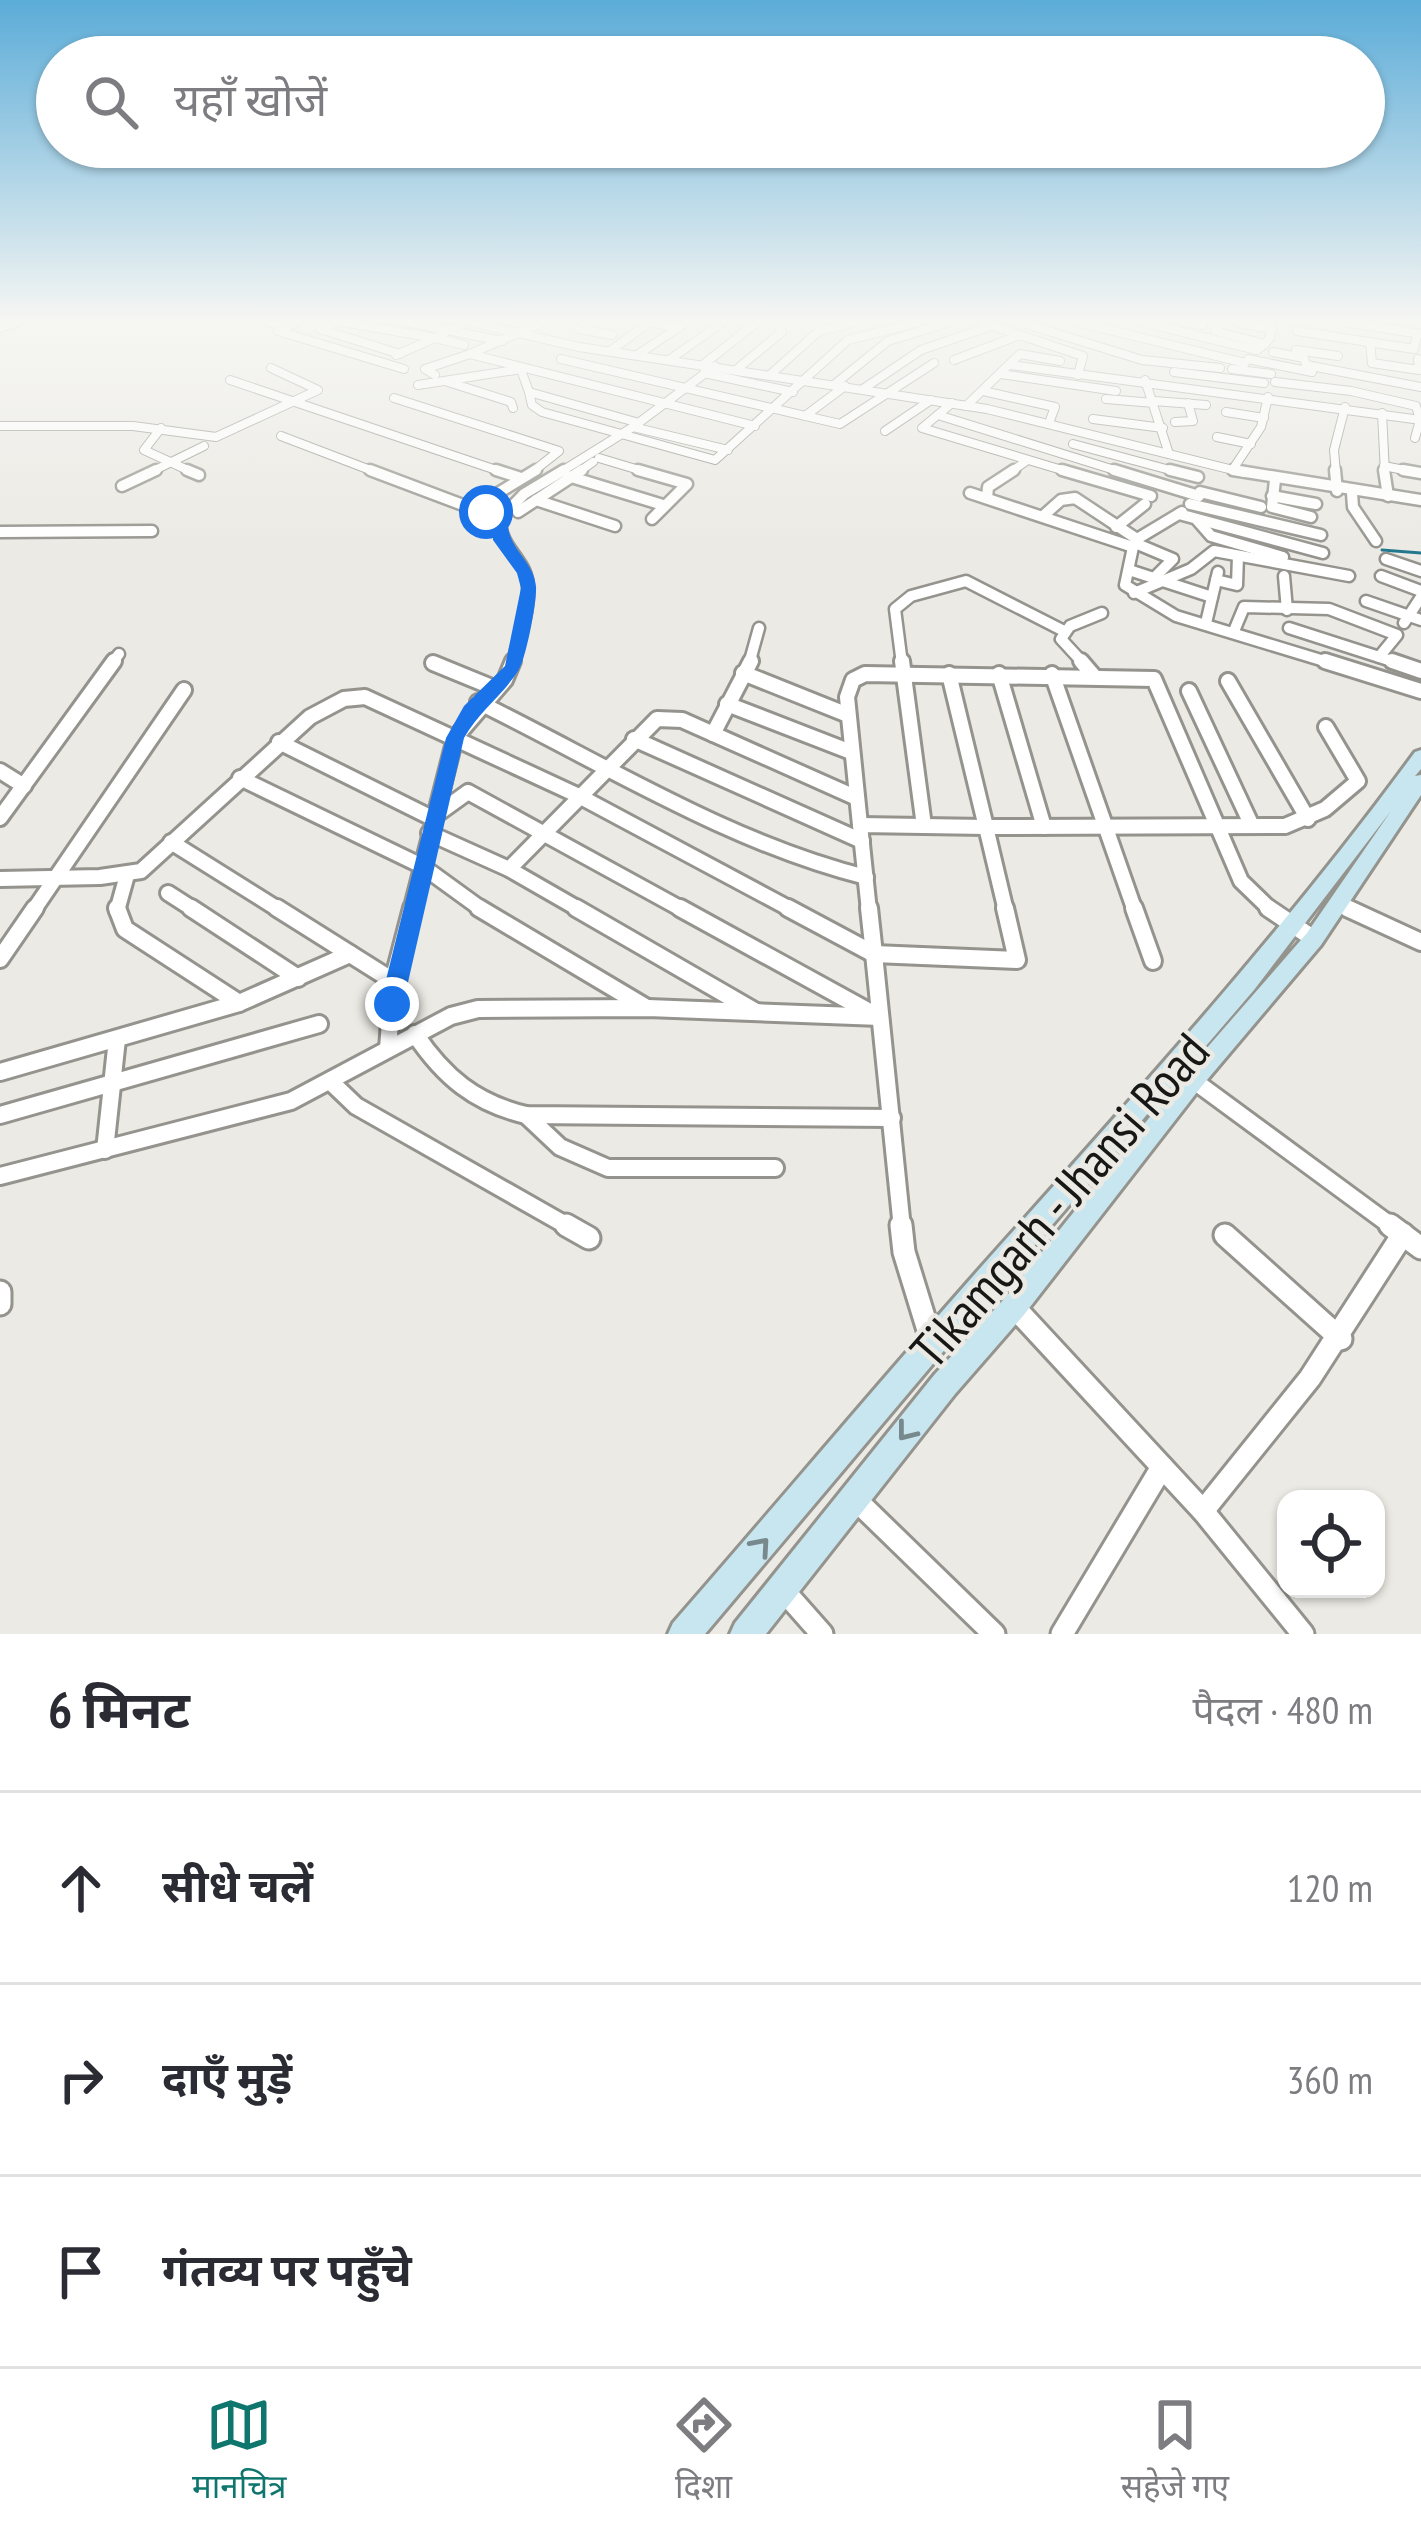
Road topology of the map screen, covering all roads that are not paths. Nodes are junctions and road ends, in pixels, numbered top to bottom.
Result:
1 (284, 398) edge
2 (301, 398) edge
3 (394, 398) dead end
4 (500, 398) edge
5 (531, 398) edge
6 (549, 398) edge
7 (629, 398) edge
8 (670, 398) edge
9 (728, 398) edge
10 (787, 398) edge
11 (825, 398) edge
12 (882, 398) edge
13 (921, 398) edge
14 (975, 398) edge
15 (1016, 398) edge
16 (1116, 398) edge
17 (1130, 398) edge
18 (1152, 398) edge
19 (1268, 398) edge
20 (1277, 398) edge
21 (1312, 398) edge
22 (1389, 398) edge
23 (931, 400) junction
24 (295, 402) junction
25 (1154, 402) junction
26 (952, 403) junction
27 (1313, 403) junction
28 (1188, 404) junction
29 (1206, 405) dead end
30 (966, 406) junction
31 (1346, 406) junction
32 (659, 407) junction
33 (513, 408) dead end
34 (776, 409) junction
35 (1226, 412) dead end
36 (1382, 413) junction
37 (805, 416) junction
38 (70, 418) dead end
39 (934, 418) junction
40 (1264, 418) junction
41 (1093, 419) dead end
42 (1420, 420) edge
43 (0, 422) edge
44 (1115, 422) junction
45 (1175, 422) dead end
46 (1049, 423) junction
47 (636, 425) junction
48 (160, 428) junction
49 (1162, 428) junction
50 (752, 429) junction
51 (885, 431) dead end
52 (1085, 432) junction
53 (622, 435) junction
54 (1220, 435) dead end
55 (281, 436) dead end
56 (1415, 438) dead end
57 (990, 440) dead end
58 (1252, 440) junction
59 (204, 446) dead end
60 (1069, 448) junction
61 (612, 449) dead end
62 (728, 450) junction
63 (1169, 454) junction
64 (599, 458) junction
65 (1025, 462) junction
66 (1203, 462) junction
67 (168, 463) junction
68 (1384, 466) junction
69 (1048, 469) junction
70 (1233, 469) junction
71 (558, 473) junction
72 (1421, 473) edge
73 (199, 475) dead end
74 (570, 477) junction
75 (1198, 477) junction
76 (521, 478) junction
77 (1275, 479) junction
78 (1108, 485) junction
79 (122, 486) dead end
80 (1337, 491) junction
81 (970, 493) dead end
82 (1352, 493) junction
83 (1272, 496) junction
84 (1388, 496) junction
85 (1197, 497) junction
86 (987, 498) junction
87 (536, 500) junction
88 (1421, 500) edge
89 (1316, 504) dead end
90 (663, 505) junction
91 (475, 507) junction
92 (1261, 507) dead end
93 (1091, 508) junction
94 (518, 512) dead end
95 (1179, 514) junction
96 (1042, 516) junction
97 (1312, 517) dead end
98 (500, 519) junction
99 (652, 519) dead end
100 (1197, 520) junction
101 (616, 526) dead end
102 (1116, 527) junction
103 (152, 531) dead end
104 (0, 532) edge
105 (1322, 535) dead end
106 (1376, 541) dead end
107 (1135, 543) junction
108 (1323, 553) dead end
109 (1238, 556) junction
110 (1387, 559) dead end
111 (1323, 568) dead end
112 (1129, 570) junction
113 (1421, 571) edge
114 (1284, 576) dead end
115 (1349, 576) dead end
116 (1381, 576) dead end
117 (1158, 580) junction
118 (1133, 593) junction
119 (1421, 594) edge
120 (1212, 597) junction
121 (1366, 601) dead end
122 (1287, 610) junction
123 (1102, 613) dead end
124 (1414, 618) edge
125 (1206, 623) junction
126 (759, 628) dead end
127 (1289, 628) dead end
128 (1064, 631) junction
129 (1234, 631) junction
130 (1396, 635) junction
131 (119, 654) dead end
132 (1379, 657) junction
133 (433, 663) dead end
134 (1421, 671) edge
135 (743, 673) junction
136 (902, 674) junction
137 (949, 674) junction
138 (999, 674) junction
139 (1052, 674) junction
140 (1093, 675) junction
141 (1228, 681) dead end
142 (494, 688) junction
143 (184, 690) dead end
144 (1189, 691) dead end
145 (1421, 691) edge
146 (478, 702) junction
147 (727, 704) junction
148 (848, 715) junction
149 (1326, 727) dead end
150 (713, 734) junction
151 (455, 738) junction
152 (634, 739) junction
153 (279, 742) junction
154 (851, 752) junction
155 (1421, 756) edge
156 (607, 767) junction
157 (0, 771) edge
158 (240, 778) junction
159 (445, 778) junction
160 (1421, 781) edge
161 (24, 786) junction
162 (468, 792) junction
163 (579, 796) junction
164 (857, 798) junction
165 (0, 818) edge
166 (1308, 819) junction
167 (431, 825) junction
168 (924, 826) junction
169 (1216, 826) junction
170 (1252, 826) junction
171 (986, 827) junction
172 (1044, 827) junction
173 (1102, 827) junction
174 (546, 831) junction
175 (861, 833) junction
176 (171, 842) junction
177 (422, 866) junction
178 (508, 869) junction
179 (127, 875) junction
180 (866, 877) junction
181 (0, 879) edge
182 (55, 879) junction
183 (168, 893) dead end
184 (1338, 904) junction
185 (1305, 933) junction
186 (1421, 942) edge
187 (350, 954) junction
188 (874, 955) junction
189 (0, 959) edge
190 (1153, 962) dead end
191 (298, 978) junction
192 (393, 982) junction
193 (239, 1003) junction
194 (647, 1008) junction
195 (758, 1013) junction
196 (880, 1018) junction
197 (319, 1024) dead end
198 (415, 1034) junction
199 (117, 1039) junction
200 (388, 1049) junction
201 (0, 1072) edge
202 (1193, 1081) junction
203 (114, 1082) junction
204 (332, 1083) junction
205 (526, 1114) junction
206 (0, 1115) edge
207 (892, 1118) junction
208 (105, 1150) junction
209 (775, 1168) dead end
210 (0, 1176) edge
211 (1039, 1223) junction
212 (1225, 1235) dead end
213 (589, 1238) dead end
214 (1412, 1241) edge
215 (1062, 1246) junction
216 (0, 1292) edge
217 (0, 1304) edge
218 (1014, 1307) junction
219 (1341, 1339) junction
220 (932, 1343) junction
221 (1162, 1467) junction
222 (854, 1498) junction
223 (1203, 1511) junction
224 (784, 1591) junction
225 (684, 1634) edge
226 (746, 1634) edge
227 (822, 1634) edge
228 (994, 1634) edge
229 (1062, 1634) edge
230 (1303, 1634) edge

1 - 24 street
2 - 24 street
3 - 76 street
4 - 33 street
5 - 53 street
6 - 47 street
7 - 32 street
8 - 32 street
9 - 34 street
10 - 34 street
11 - 37 street
12 - 37 street
13 - 23 street
14 - 30 street
15 - 46 street
16 - 44 street
17 - 25 street
18 - 25 street
19 - 40 street
20 - 27 street
21 - 27 street
22 - 42 street
23 - 26 street
23 - 51 street
24 - 48 street
24 - 76 street
25 - 28 street
25 - 49 street
26 - 30 street
26 - 39 street
27 - 31 street
28 - 29 street
28 - 45 street
30 - 46 street
31 - 36 street
31 - 80 street
32 - 47 street
32 - 50 street
34 - 37 street
34 - 50 street
35 - 40 street
36 - 42 street
36 - 68 street
38 - 43 street
39 - 57 street
39 - 60 street
39 - 65 street
40 - 58 street
41 - 44 street
42 - 56 street
43 - 48 street
44 - 49 street
46 - 52 street
47 - 53 street
47 - 62 street
48 - 67 street
49 - 63 street
50 - 62 street
52 - 60 street
52 - 63 street
53 - 62 street
53 - 71 street
54 - 58 street
55 - 91 street
58 - 70 street
59 - 67 street
60 - 69 street
60 - 75 street
60 - 85 street
61 - 64 street
63 - 66 street
64 - 74 street
64 - 90 street
65 - 69 street
65 - 86 street
66 - 70 street
66 - 75 street
67 - 73 street
67 - 79 street
68 - 72 street
68 - 84 street
69 - 78 street
70 - 77 street
71 - 74 street
71 - 98 street
74 - 87 street
74 - 90 street
75 - 85 street
76 - 91 street
77 - 80 street
77 - 83 street
78 - 93 street
78 - 102 street
80 - 82 street
81 - 86 street
82 - 84 street
82 - 106 street
83 - 89 street
83 - 97 street
84 - 88 street
85 - 92 street
85 - 95 street
85 - 105 street
86 - 96 street
87 - 94 street
87 - 101 street
90 - 99 street
91 - 98 street
93 - 96 street
93 - 102 street
95 - 100 street
95 - 107 street
96 - 107 street
98 - 142 street
100 - 108 street
100 - 111 street
102 - 107 street
103 - 104 street
107 - 112 street
107 - 117 street
109 - 115 street
109 - 117 street
109 - 120 street
110 - 113 street
112 - 117 street
112 - 118 street
114 - 122 street
116 - 119 street
117 - 118 street
117 - 120 street
118 - 125 street
119 - 124 street
120 - 125 street
121 - 124 street
122 - 129 street
122 - 130 street
123 - 128 street
124 - 130 street
125 - 129 street
126 - 135 street
127 - 132 street
128 - 136 street
128 - 140 street
129 - 145 street
130 - 132 street
131 - 161 street
132 - 134 street
133 - 142 street
135 - 147 street
135 - 148 street
136 - 137 street
136 - 148 street
136 - 168 street
137 - 138 street
137 - 171 street
138 - 139 street
138 - 172 street
139 - 140 street
139 - 173 street
140 - 169 street
141 - 166 street
142 - 146 street
143 - 182 street
144 - 170 street
146 - 151 street
146 - 156 street
147 - 150 street
147 - 154 street
148 - 154 street
149 - 166 street
150 - 152 street
150 - 164 street
151 - 153 street
151 - 159 street
151 - 163 street
152 - 156 street
152 - 175 street
153 - 158 street
153 - 167 street
154 - 164 street
155 - 185 street, Tikamgarh - Jhansi Road
156 - 163 street
156 - 180 street
157 - 161 street
158 - 176 street
158 - 177 street
159 - 162 street
159 - 167 street
160 - 184 street
161 - 165 street
162 - 167 street
162 - 174 street
163 - 174 street
163 - 188 street
164 - 175 street
166 - 170 street
167 - 177 street
167 - 178 street
168 - 171 street
168 - 175 street
169 - 170 street
169 - 173 street
169 - 185 street
171 - 172 street
171 - 188 street
172 - 173 street
173 - 190 street
174 - 178 street
174 - 196 street
175 - 180 street
176 - 179 street
176 - 187 street
177 - 192 street
177 - 194 street
178 - 195 street
179 - 182 street
179 - 193 street
180 - 188 street
181 - 182 street
182 - 189 street
183 - 191 street
184 - 185 street
184 - 186 street
185 - 202 street
185 - 211 street, Tikamgarh - Jhansi Road
187 - 191 street
187 - 192 street
188 - 196 street
191 - 193 street
192 - 200 street
193 - 199 street
194 - 195 street
194 - 198 street
195 - 196 street
196 - 207 street
197 - 203 street
198 - 200 street
198 - 205 street
199 - 201 street
199 - 203 street
200 - 204 street
202 - 214 street
202 - 215 street
203 - 206 street
203 - 208 street
204 - 208 street
204 - 213 street
205 - 207 street
205 - 209 street
207 - 220 street
208 - 210 street
211 - 215 street
211 - 220 street, Tikamgarh - Jhansi Road
212 - 219 street
214 - 219 street
215 - 218 street
216 - 217 street
218 - 221 street
218 -> 222 street
219 - 223 street
225 -> 220 street, Tikamgarh - Jhansi Road
221 - 223 street
221 - 229 street
222 - 224 street
222 - 228 street
223 - 230 street
224 - 226 street
224 - 227 street

